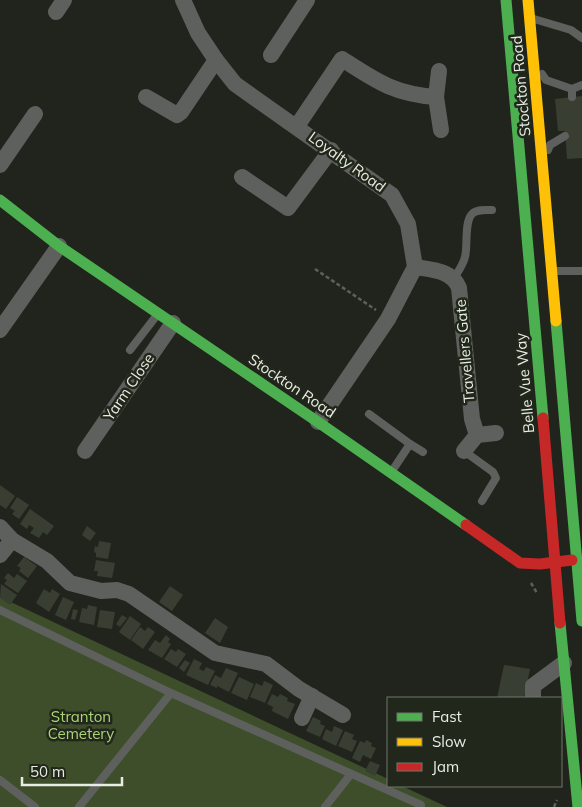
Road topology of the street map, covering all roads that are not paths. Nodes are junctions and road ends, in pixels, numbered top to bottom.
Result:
1 (183, 0) edge
2 (306, 0) edge
3 (506, 0) edge
4 (528, 0) edge
5 (530, 18) junction
6 (582, 38) edge
7 (271, 55) dead end
8 (216, 60) junction
9 (534, 65) junction
10 (440, 71) dead end
11 (582, 85) edge
12 (146, 97) dead end
13 (436, 97) junction
14 (35, 114) dead end
15 (296, 126) junction
16 (441, 130) dead end
17 (565, 136) dead end
18 (330, 150) junction
19 (542, 162) junction
20 (0, 165) edge
21 (242, 177) dead end
22 (0, 200) edge
23 (492, 210) dead end
24 (59, 246) junction
25 (415, 267) junction
26 (552, 271) junction
27 (582, 271) edge
28 (454, 278) junction
29 (158, 313) junction
30 (173, 323) junction
31 (0, 330) edge
32 (130, 350) dead end
33 (369, 414) dead end
34 (318, 422) junction
35 (496, 434) dead end
36 (477, 435) junction
37 (410, 444) junction
38 (86, 451) dead end
39 (464, 451) joint
40 (422, 452) dead end
41 (391, 473) junction
42 (482, 501) dead end
43 (0, 527) edge
44 (12, 540) junction
45 (0, 555) edge
46 (577, 559) junction
47 (556, 562) junction
48 (3, 611) edge
49 (0, 620) edge
50 (582, 621) edge
51 (564, 663) junction
52 (171, 692) junction
53 (312, 696) junction
54 (534, 697) edge
55 (343, 715) dead end
56 (302, 718) dead end
57 (568, 752) edge
58 (351, 774) junction
59 (0, 780) edge
60 (35, 807) edge
61 (79, 807) edge
62 (325, 807) edge
63 (421, 807) edge
64 (578, 807) edge

1 - 8 street, Loyalty Road
2 - 7 street
3 - 47 main road, Belle Vue Way
4 - 5 main road, Stockton Road
5 - 6 lane
5 - 9 main road, Stockton Road
8 - 12 street
8 - 15 street, Loyalty Road
9 - 11 lane
9 - 19 main road, Stockton Road
10 - 13 street
13 - 15 street
13 - 16 street
14 - 20 street
15 - 18 street, Loyalty Road
17 - 19 lane
18 - 21 street
18 - 25 street, Loyalty Road
19 - 26 main road, Stockton Road
22 - 24 main road, Stockton Road
23 - 28 lane
24 - 29 main road, Stockton Road
24 - 31 street
25 - 28 street, Travellers Gate
25 - 34 street
26 - 27 lane
26 - 46 main road, Stockton Road
28 - 36 street, Travellers Gate
29 - 30 main road, Stockton Road
29 - 32 lane
30 - 34 main road, Stockton Road
30 - 38 street, Yarm Close
33 - 37 lane
34 - 41 main road, Stockton Road
35 - 36 street
36 - 39 street
37 - 40 lane
37 - 41 lane
39 - 42 lane
41 - 47 main road, Stockton Road
43 - 44 street
44 - 45 street
44 - 53 street
46 - 47 main road, Stockton Road
46 - 50 main road, Stockton Road
47 - 51 main road, Belle Vue Way
48 - 49 lane
48 - 52 lane
51 - 54 street
51 - 57 main road, Belle Vue Way
52 - 58 lane
52 - 61 lane
53 - 55 street
53 - 56 street
57 - 64 main road
58 - 62 lane
58 - 63 lane
59 - 60 lane

